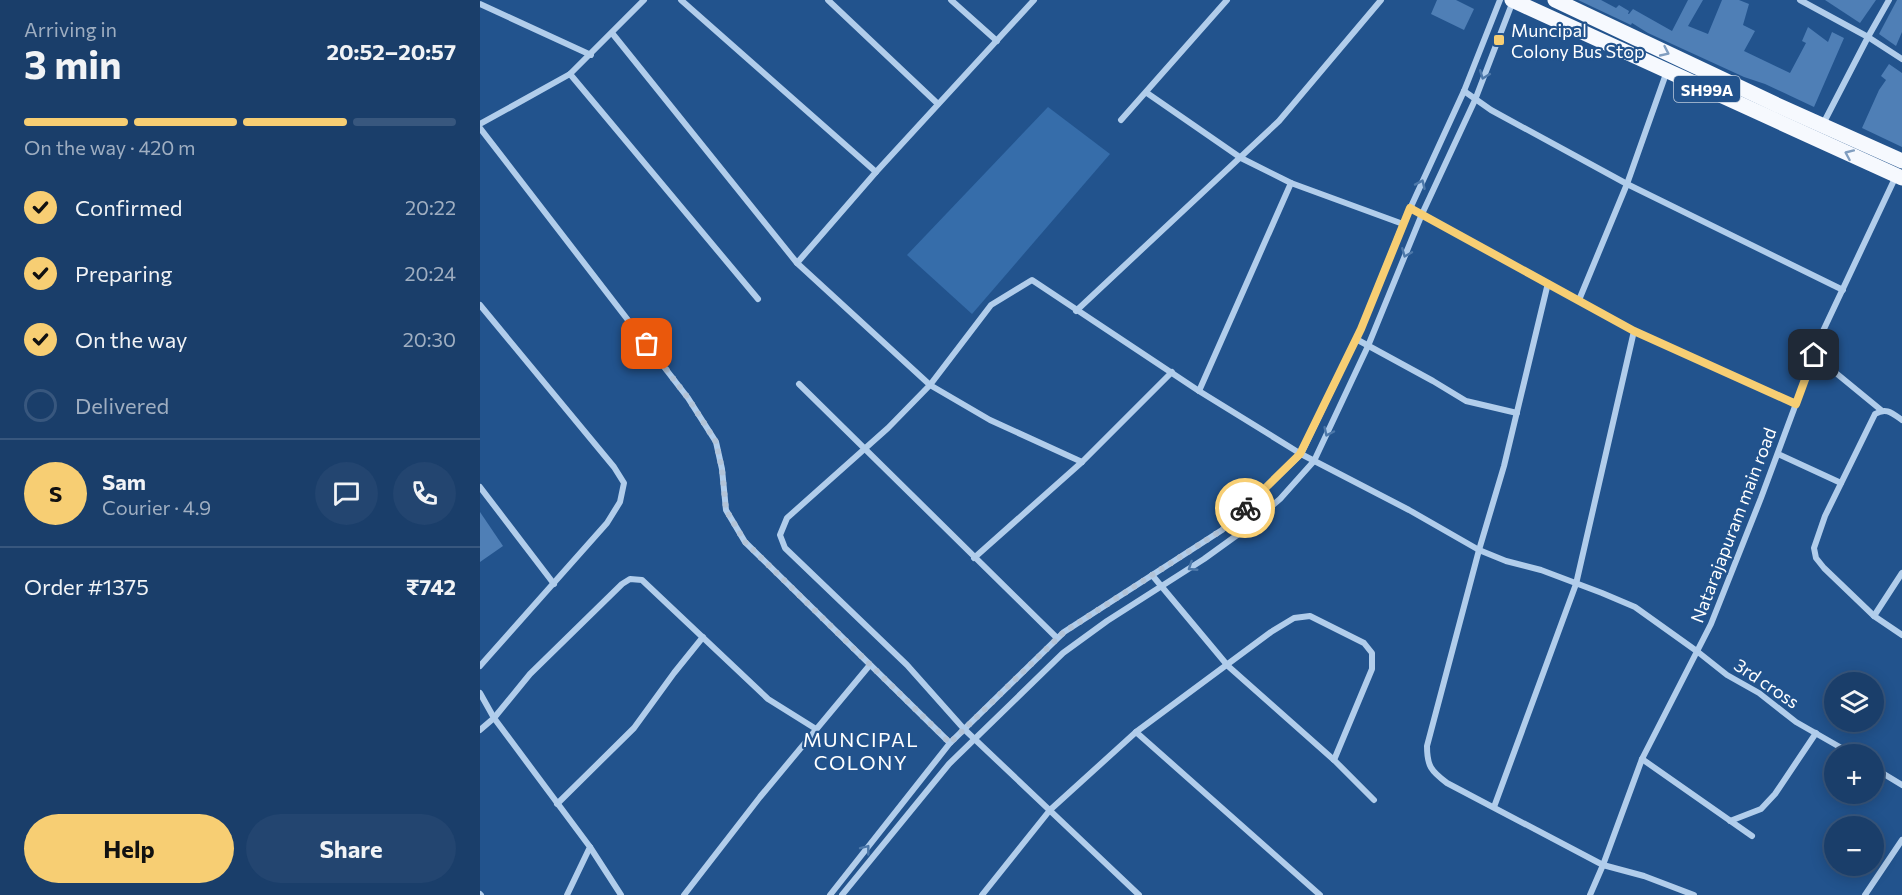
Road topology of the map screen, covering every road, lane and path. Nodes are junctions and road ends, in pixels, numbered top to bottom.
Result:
1 (644, 0) edge
2 (681, 0) edge
3 (828, 0) edge
4 (951, 0) edge
5 (1034, 0) edge
6 (1227, 0) edge
7 (1381, 0) edge
8 (1500, 0) edge
9 (1512, 0) edge
10 (1555, 0) edge
11 (1800, 0) edge
12 (1889, 0) edge
13 (480, 4) edge
14 (612, 33) junction
15 (1868, 37) junction
16 (997, 41) junction
17 (591, 55) junction
18 (1902, 59) edge
19 (1667, 71) junction
20 (570, 74) junction
21 (1464, 91) junction
22 (1147, 93) junction
23 (1475, 100) junction
24 (938, 104) junction
25 (1121, 120) dead end
26 (1823, 125) junction
27 (480, 126) edge
28 (1241, 158) junction
29 (1901, 170) edge
30 (876, 172) junction
31 (1291, 183) junction
32 (1627, 184) junction
33 (1410, 208) junction
34 (1422, 214) junction
35 (1403, 224) junction
36 (797, 263) junction
37 (1548, 283) junction
38 (1843, 290) junction
39 (758, 299) dead end
40 (1579, 300) junction
41 (480, 305) edge
42 (1076, 310) junction
43 (1634, 331) junction
44 (1356, 339) junction
45 (1368, 346) junction
46 (1814, 355) junction
47 (1172, 372) junction
48 (799, 384) dead end
49 (930, 385) junction
50 (1199, 391) junction
51 (1796, 404) junction
52 (1881, 410) junction
53 (1516, 413) junction
54 (1902, 420) edge
55 (863, 448) junction
56 (1300, 454) junction
57 (1778, 454) junction
58 (1314, 461) junction
59 (1082, 462) junction
60 (1841, 483) junction
61 (480, 488) edge
62 (1479, 550) junction
63 (974, 558) junction
64 (1902, 573) edge
65 (1152, 575) junction
66 (554, 584) junction
67 (1576, 584) junction
68 (1162, 586) junction
69 (1874, 616) junction
70 (1902, 635) edge
71 (703, 637) junction
72 (1057, 638) junction
73 (1698, 652) junction
74 (480, 666) edge
75 (869, 666) junction
76 (1228, 666) junction
77 (480, 693) edge
78 (494, 718) junction
79 (816, 729) junction
80 (964, 729) junction
81 (480, 730) edge
82 (1136, 732) junction
83 (1815, 733) junction
84 (976, 739) junction
85 (950, 743) junction
86 (1834, 744) edge
87 (1642, 759) junction
88 (1334, 760) junction
89 (1884, 774) edge
90 (1902, 785) edge
91 (1374, 800) dead end
92 (557, 804) junction
93 (1494, 807) junction
94 (1050, 810) junction
95 (1730, 821) junction
96 (1752, 837) dead end
97 (1902, 840) edge
98 (590, 847) junction
99 (1603, 865) junction
100 (567, 895) edge
101 (621, 895) edge
102 (684, 895) edge
103 (830, 895) edge
104 (842, 895) edge
105 (982, 895) edge
106 (1139, 895) edge
107 (1320, 895) edge
108 (1590, 895) edge
109 (1694, 895) edge
110 (1865, 895) edge

1 - 14 street
2 - 30 street
3 - 24 street
4 - 16 street
5 - 16 street
6 - 22 street
7 - 28 street
8 - 21 street
9 - 19 main road, SH99A
9 -> 23 street
10 -> 26 main road, SH99A
11 - 15 street
12 - 15 street
13 - 17 street
14 - 17 street
14 - 36 street
15 - 18 street
15 - 26 street
16 - 24 street
17 - 20 street
29 -> 19 main road, SH99A
19 - 32 street
20 - 27 street
20 - 39 street
21 - 23 street
33 -> 21 street
22 - 25 street
22 - 28 street
23 - 32 street
23 - 34 street
24 - 30 street
26 - 29 main road, SH99A
27 - 75 street
28 - 31 street
28 - 42 street
29 - 38 street, Natarajapuram main road
30 - 36 street
31 - 35 street
31 - 50 street
32 - 38 street
32 - 40 street
33 - 34 street
33 - 35 street
34 - 37 street
34 -> 45 street
35 - 44 street
36 - 49 street
37 - 40 street
37 - 53 street
38 - 46 street, Natarajapuram main road
40 - 43 street
41 - 66 street
42 - 47 street, 3rd cross
42 - 49 street, 3rd cross
43 - 51 street
43 - 67 street
44 - 45 street
44 - 56 street
45 - 53 street
45 -> 58 street
46 - 51 street, Natarajapuram main road
46 - 52 street
47 - 50 street, 3rd cross
47 - 59 street
48 - 55 street
49 - 55 street
49 - 59 street
50 - 56 street, 3rd cross
51 - 57 street, Natarajapuram main road
52 - 54 street
52 - 60 street
53 - 62 street
55 - 63 street
55 - 80 street
56 - 58 street, 3rd cross
56 - 65 street
57 - 60 street
57 - 73 street, Natarajapuram main road
58 - 62 street, 3rd cross
58 -> 68 street
59 - 63 street
60 - 69 street
61 - 66 street
62 - 67 street, 3rd cross
62 - 93 street
63 - 72 street
64 - 69 street
65 - 68 street
65 - 72 street
66 - 74 street
67 - 73 street, 3rd cross
67 - 93 street
68 - 76 street
68 - 84 street
69 - 70 street
71 - 78 street
71 - 79 street
71 - 92 street
72 - 80 street
73 - 83 street, 3rd cross
73 - 87 street, Natarajapuram main road
75 - 79 street
75 - 85 street
76 - 82 street
76 - 88 street
76 - 88 street
77 - 78 street
78 - 81 street
78 - 92 street
79 - 102 street
80 - 84 street
80 - 85 street
82 - 94 street
82 - 107 street
83 - 86 street, 3rd cross
83 - 95 street
84 - 94 street
84 - 104 street
103 -> 85 street
87 - 95 street
87 - 99 street, Natarajapuram main road
88 - 91 street
89 - 90 street
92 - 98 street
93 - 99 street
94 - 105 street
94 - 106 street
95 - 96 street
97 - 110 street
98 - 100 street
98 - 101 street
99 - 108 street, Natarajapuram main road
99 - 109 street

